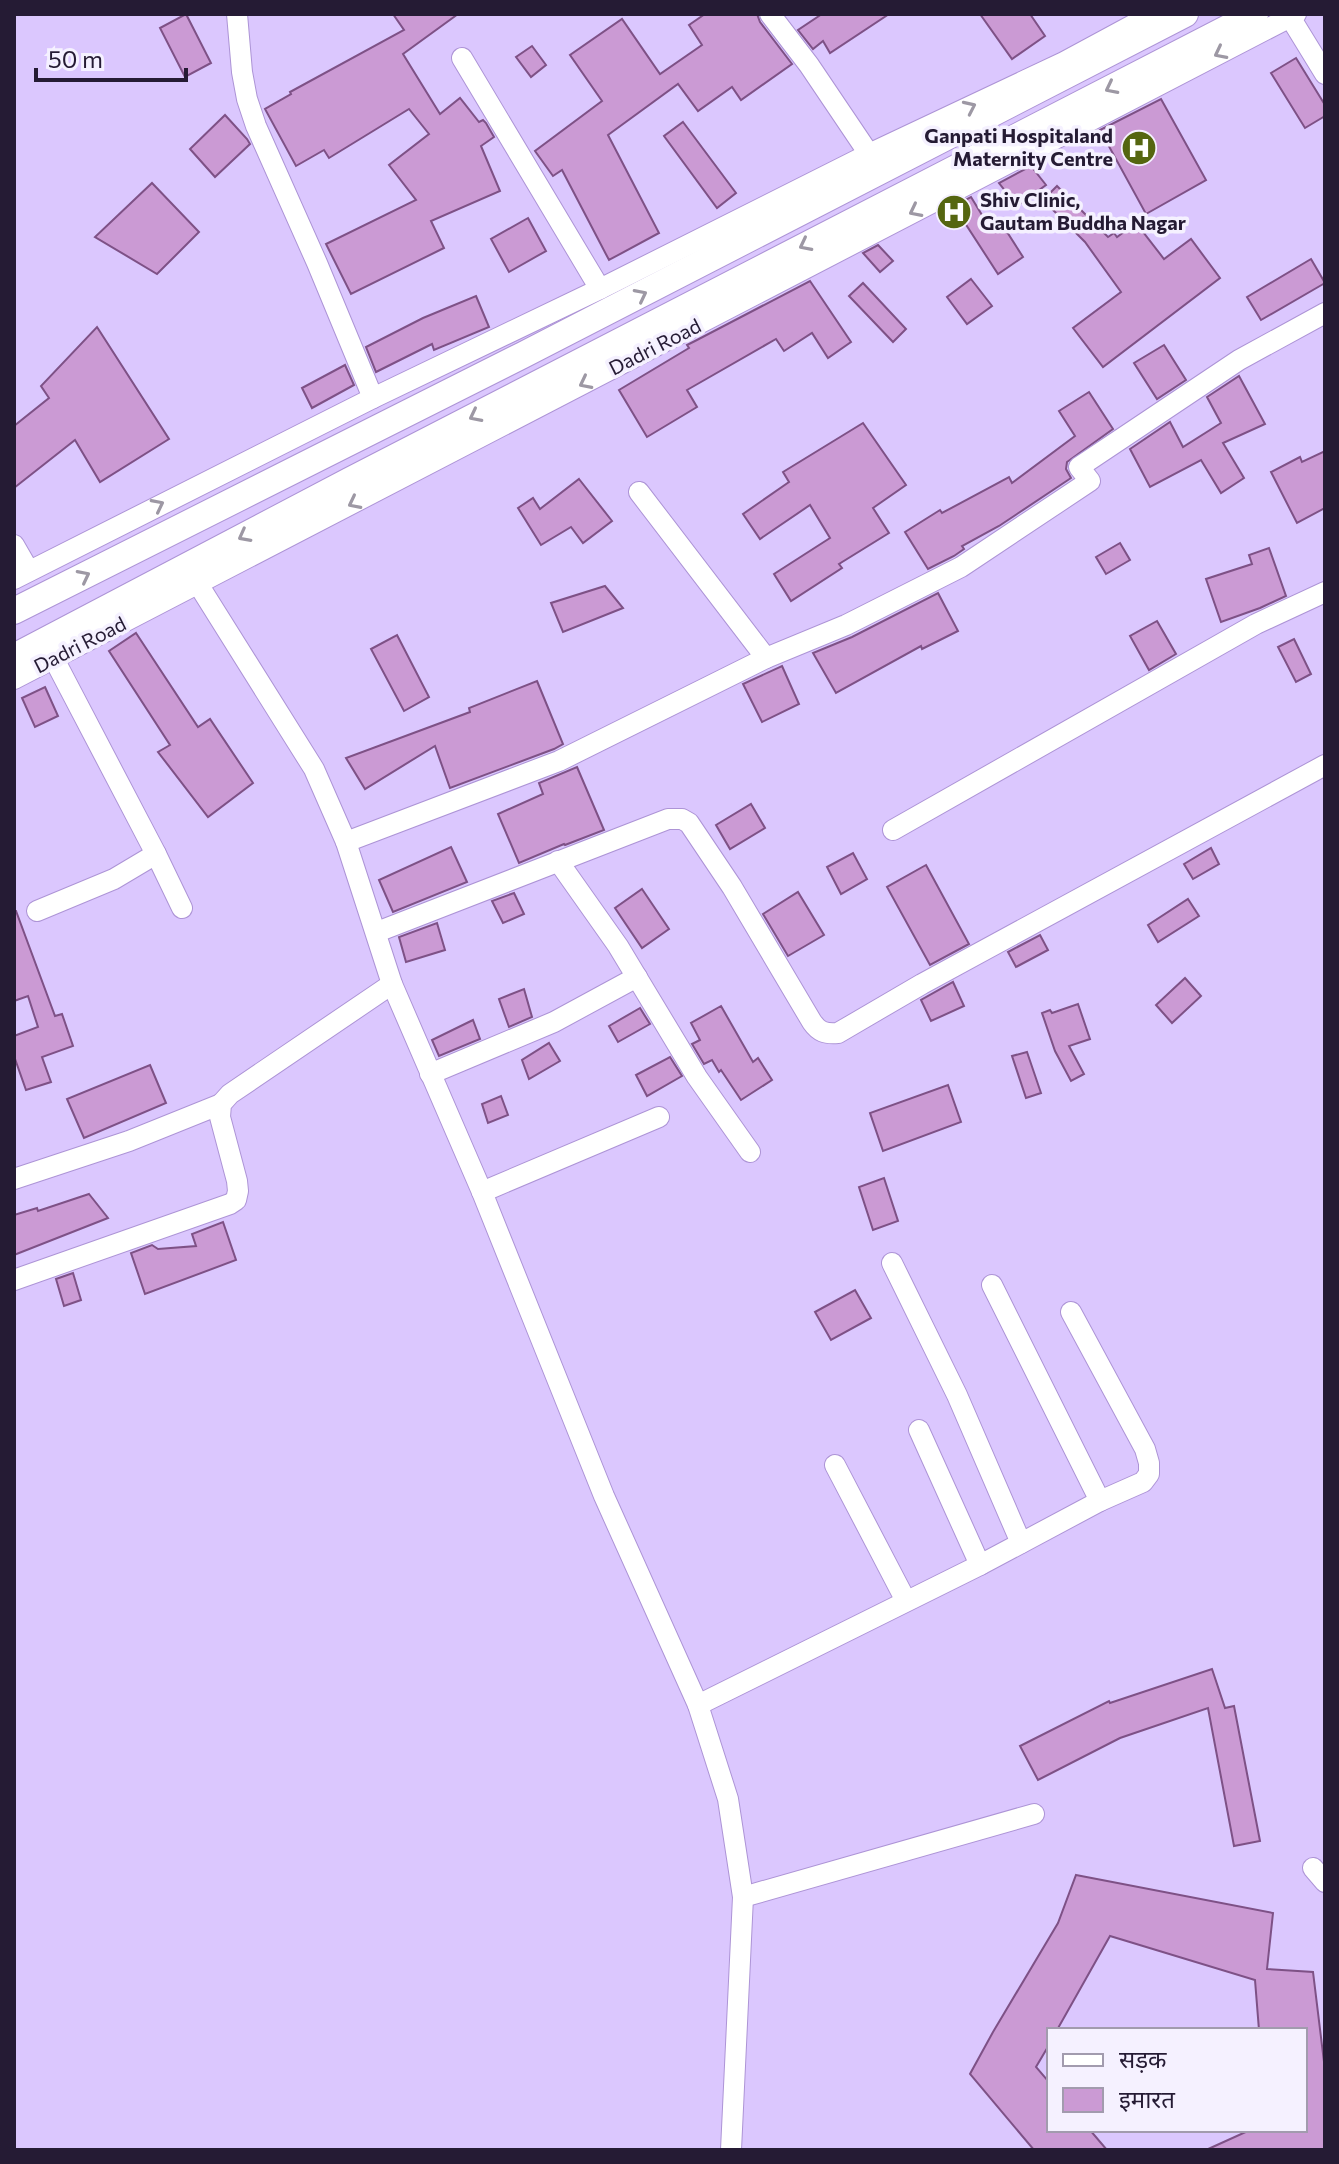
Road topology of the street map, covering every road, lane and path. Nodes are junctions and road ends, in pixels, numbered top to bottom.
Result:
1 (237, 14) edge
2 (770, 14) edge
3 (1153, 14) edge
4 (1185, 14) edge
5 (1255, 14) edge
6 (1293, 16) edge
7 (462, 58) dead end
8 (1325, 74) edge
9 (869, 154) junction
10 (600, 289) junction
11 (1325, 313) edge
12 (373, 398) junction
13 (639, 492) dead end
14 (14, 545) edge
15 (21, 575) edge
16 (198, 584) junction
17 (1325, 592) edge
18 (14, 611) edge
19 (14, 657) edge
20 (766, 658) junction
21 (54, 659) junction
22 (14, 679) edge
23 (1325, 765) edge
24 (893, 830) dead end
25 (346, 842) junction
26 (156, 854) junction
27 (558, 861) junction
28 (182, 908) dead end
29 (37, 911) dead end
30 (377, 932) junction
31 (637, 977) junction
32 (392, 984) junction
33 (430, 1074) junction
34 (221, 1104) junction
35 (659, 1117) dead end
36 (750, 1152) dead end
37 (14, 1179) edge
38 (482, 1192) junction
39 (892, 1263) dead end
40 (14, 1280) edge
41 (992, 1285) dead end
42 (1071, 1312) dead end
43 (919, 1430) dead end
44 (835, 1465) dead end
45 (1100, 1501) junction
46 (1021, 1543) junction
47 (980, 1565) junction
48 (906, 1601) junction
49 (698, 1705) junction
50 (1034, 1814) dead end
51 (743, 1897) junction
52 (731, 2150) edge

1 - 12 street
2 - 9 street
9 -> 3 street
18 -> 4 main road
5 -> 19 main road
6 - 8 street
6 -> 16 street, Dadri Road
7 - 10 street
9 - 10 street
10 - 12 street
11 - 20 street
15 -> 12 street
13 - 20 street
14 - 15 street
16 - 21 street, Dadri Road
16 - 25 street
17 - 24 street
20 - 25 street
21 - 22 street, Dadri Road
21 - 26 street
23 - 27 street
25 - 30 street
26 - 28 street
26 - 29 street
27 - 30 street
27 - 31 street
30 - 32 street
31 - 33 street
31 - 36 street
32 - 33 street
32 - 34 street
33 - 38 street
34 - 37 street
34 - 40 street
35 - 38 street
38 - 49 street
39 - 46 street
41 - 45 street
42 - 45 street
43 - 47 street
44 - 48 street
45 - 46 street
46 - 47 street
47 - 48 street
48 - 49 street
49 - 51 street
50 - 51 street
51 - 52 street

